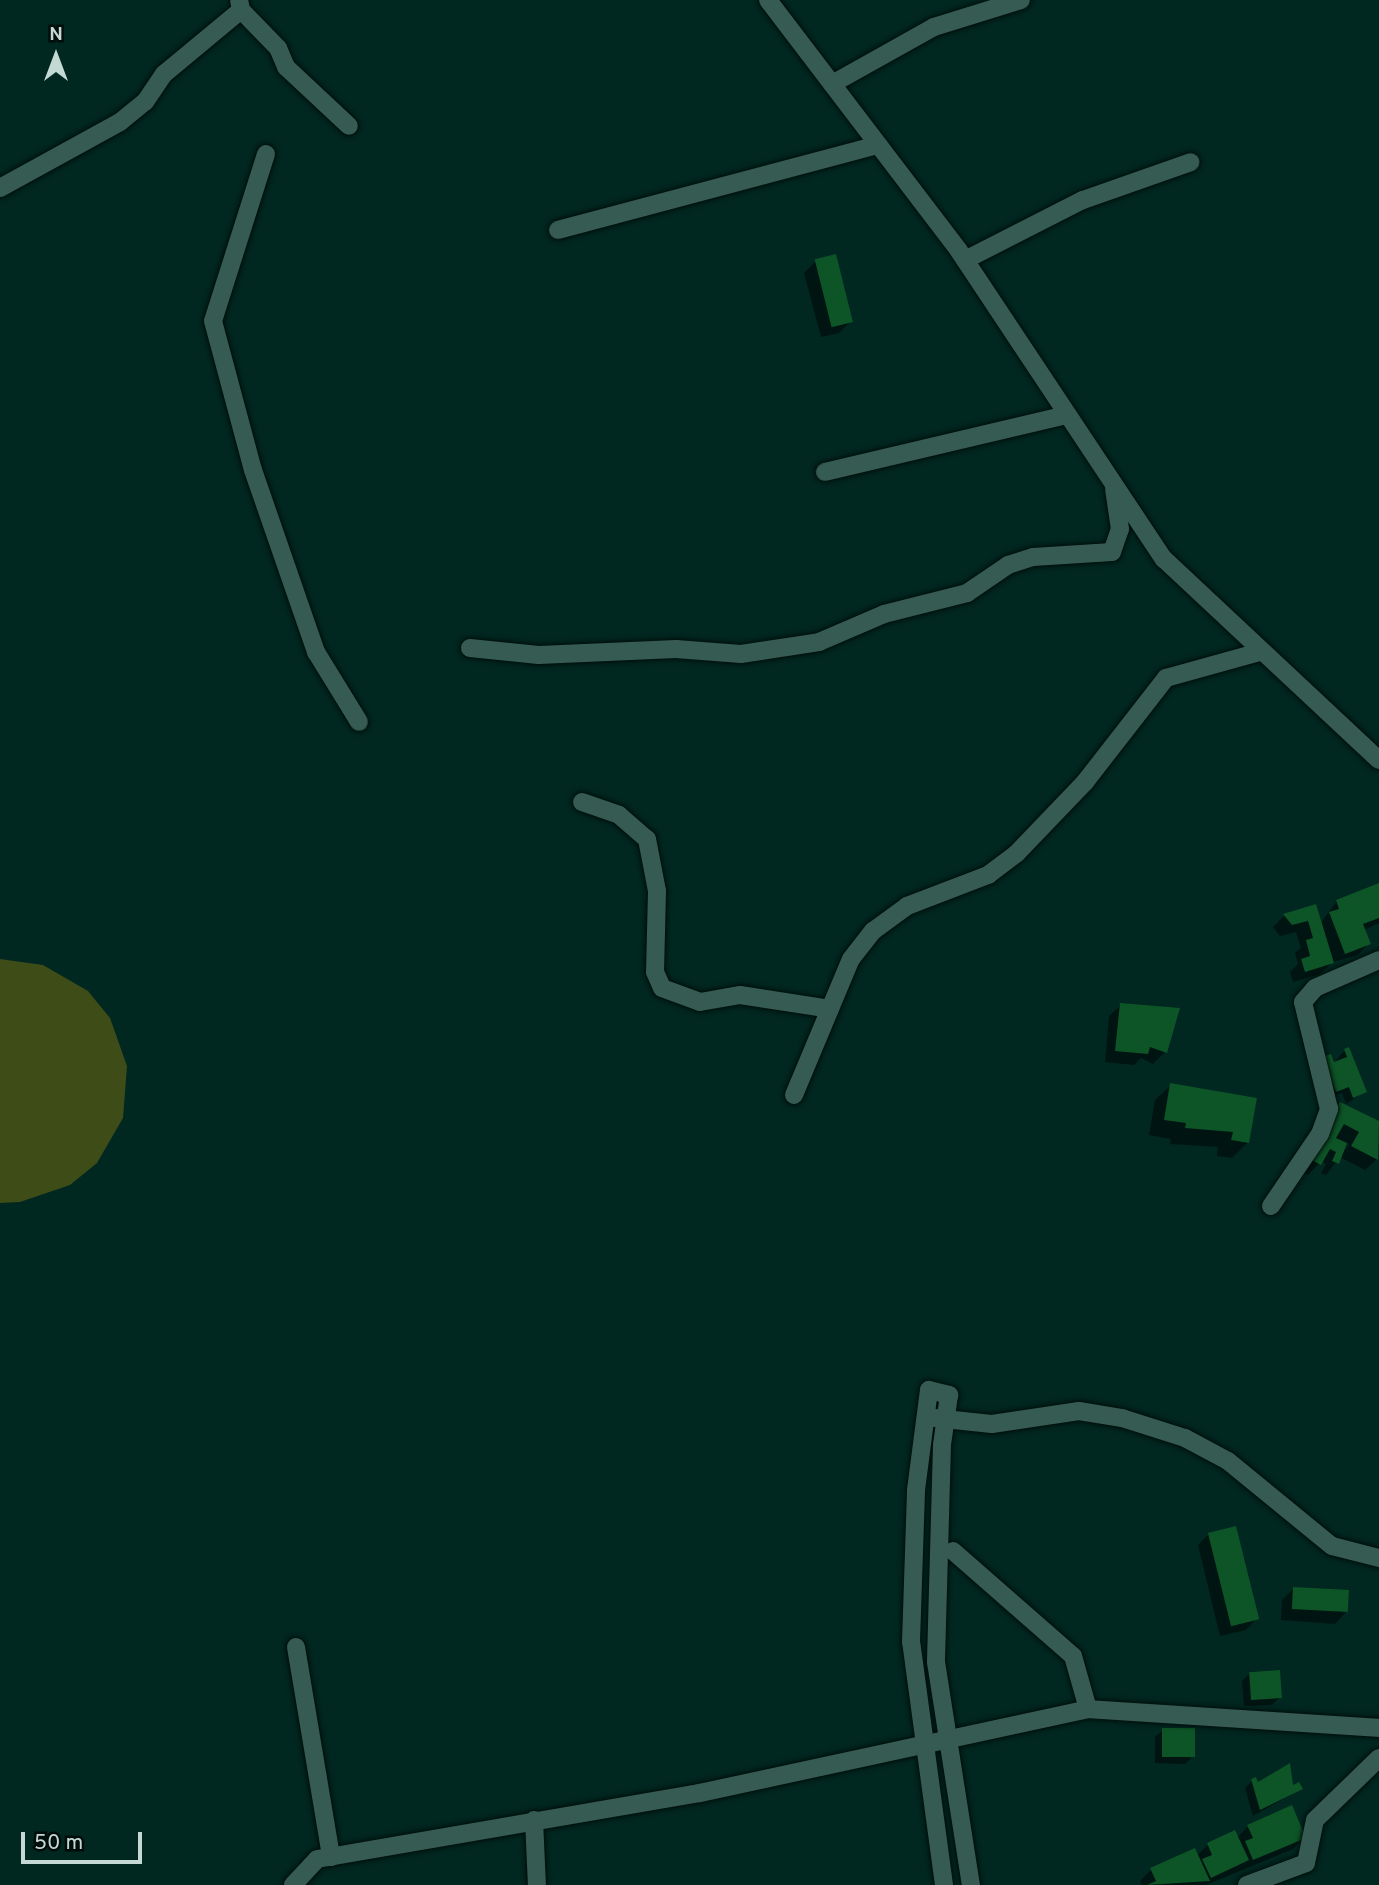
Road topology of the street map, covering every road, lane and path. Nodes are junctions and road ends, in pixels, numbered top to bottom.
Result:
1 (768, 0) edge
2 (1021, 0) edge
3 (240, 5) edge
4 (832, 84) junction
5 (349, 126) dead end
6 (878, 145) junction
7 (266, 154) dead end
8 (1191, 162) dead end
9 (0, 188) edge
10 (558, 230) dead end
11 (965, 260) junction
12 (1066, 415) junction
13 (825, 472) dead end
14 (1113, 484) junction
15 (470, 648) dead end
16 (1260, 652) junction
17 (359, 722) dead end
18 (1379, 760) edge
19 (582, 802) dead end
20 (1379, 960) edge
21 (830, 1009) junction
22 (794, 1095) dead end
23 (1271, 1206) dead end
24 (924, 1416) junction
25 (946, 1419) junction
26 (953, 1550) dead end
27 (1379, 1558) edge
28 (296, 1647) dead end
29 (1088, 1709) junction
30 (1379, 1728) edge
31 (945, 1738) junction
32 (922, 1742) junction
33 (1379, 1758) edge
34 (534, 1819) junction
35 (331, 1857) junction
36 (1306, 1863) junction
37 (293, 1885) edge
38 (537, 1885) edge
39 (944, 1885) edge
40 (971, 1885) edge
41 (1247, 1885) edge
42 (1303, 1885) edge

1 - 4 street
2 - 4 street
3 - 5 street
3 - 9 street
4 - 6 street
6 - 10 street
6 - 11 street
7 - 17 street
8 - 11 street
11 - 12 street
12 - 13 street
12 - 14 street
14 - 15 street
14 - 16 street
16 - 18 street
16 - 21 street
19 - 21 street
20 - 23 street
21 - 22 street
24 - 25 street
24 - 25 street
24 - 32 street
25 - 27 street
25 - 31 street
26 - 29 street
28 - 35 street
29 - 30 street
29 - 31 street
31 - 32 street
31 - 40 street
32 - 34 street
32 - 39 street
33 - 36 street
34 - 35 street
34 - 38 street
35 - 37 street
36 - 41 street
36 - 42 street

